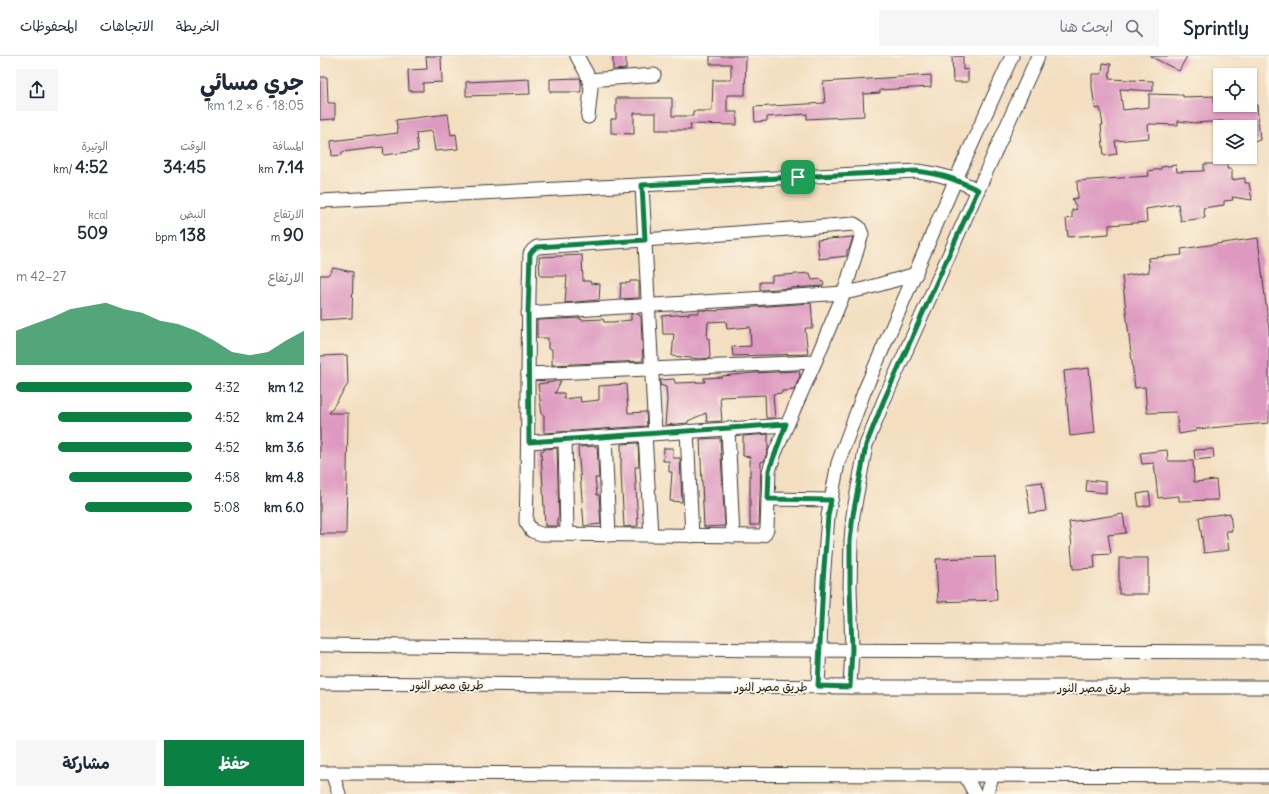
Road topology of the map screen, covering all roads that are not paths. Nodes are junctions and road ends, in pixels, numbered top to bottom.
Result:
1 (577, 56) edge
2 (1012, 56) edge
3 (1038, 56) edge
4 (654, 75) dead end
5 (589, 80) junction
6 (588, 117) dead end
7 (956, 179) junction
8 (642, 185) junction
9 (978, 190) junction
10 (320, 202) edge
11 (645, 240) junction
12 (916, 274) junction
13 (844, 293) junction
14 (648, 306) junction
15 (528, 313) junction
16 (815, 362) junction
17 (651, 368) junction
18 (528, 374) junction
19 (786, 424) junction
20 (728, 428) junction
21 (687, 431) junction
22 (650, 434) junction
23 (605, 437) junction
24 (566, 439) junction
25 (529, 442) junction
26 (768, 499) junction
27 (831, 500) junction
28 (566, 534) junction
29 (609, 535) junction
30 (651, 535) junction
31 (692, 536) junction
32 (733, 536) junction
33 (320, 645) edge
34 (852, 649) junction
35 (820, 650) junction
36 (1269, 652) edge
37 (320, 683) edge
38 (818, 686) junction
39 (850, 687) junction
40 (1269, 687) edge
41 (326, 773) edge
42 (965, 775) junction
43 (993, 776) junction
44 (1269, 776) edge
45 (339, 794) edge
46 (975, 794) edge
47 (986, 794) edge

1 - 5 street
2 - 7 street
3 - 9 street
4 - 5 street
5 - 6 street
7 - 8 street
7 - 9 street
7 - 12 street
8 - 10 street
8 - 11 street
9 - 34 street
11 - 13 street
11 - 14 street
11 - 15 street
12 - 13 street
12 - 27 street
13 - 14 street
13 - 16 street
14 - 15 street
14 - 17 street
15 - 18 street
16 - 17 street
16 - 19 street
17 - 18 street
17 - 22 street
18 - 25 street
19 - 20 street
19 - 26 street
20 - 21 street
20 - 32 street
21 - 22 street
21 - 31 street
22 - 23 street
22 - 30 street
23 - 24 street
23 - 29 street
24 - 25 street
24 - 28 street
25 - 28 street
26 - 27 street
26 - 32 street
27 - 35 street
28 - 29 street
29 - 30 street
30 - 31 street
31 - 32 street
33 - 35 street
34 - 35 street
34 - 36 street
34 - 39 street
35 - 38 street
37 - 38 street, طريق مصر النور
38 - 39 street, طريق مصر النور
39 - 40 street, طريق مصر النور
41 - 42 street
41 - 45 street
42 - 43 street
42 - 46 street
43 - 44 street
43 - 47 street

